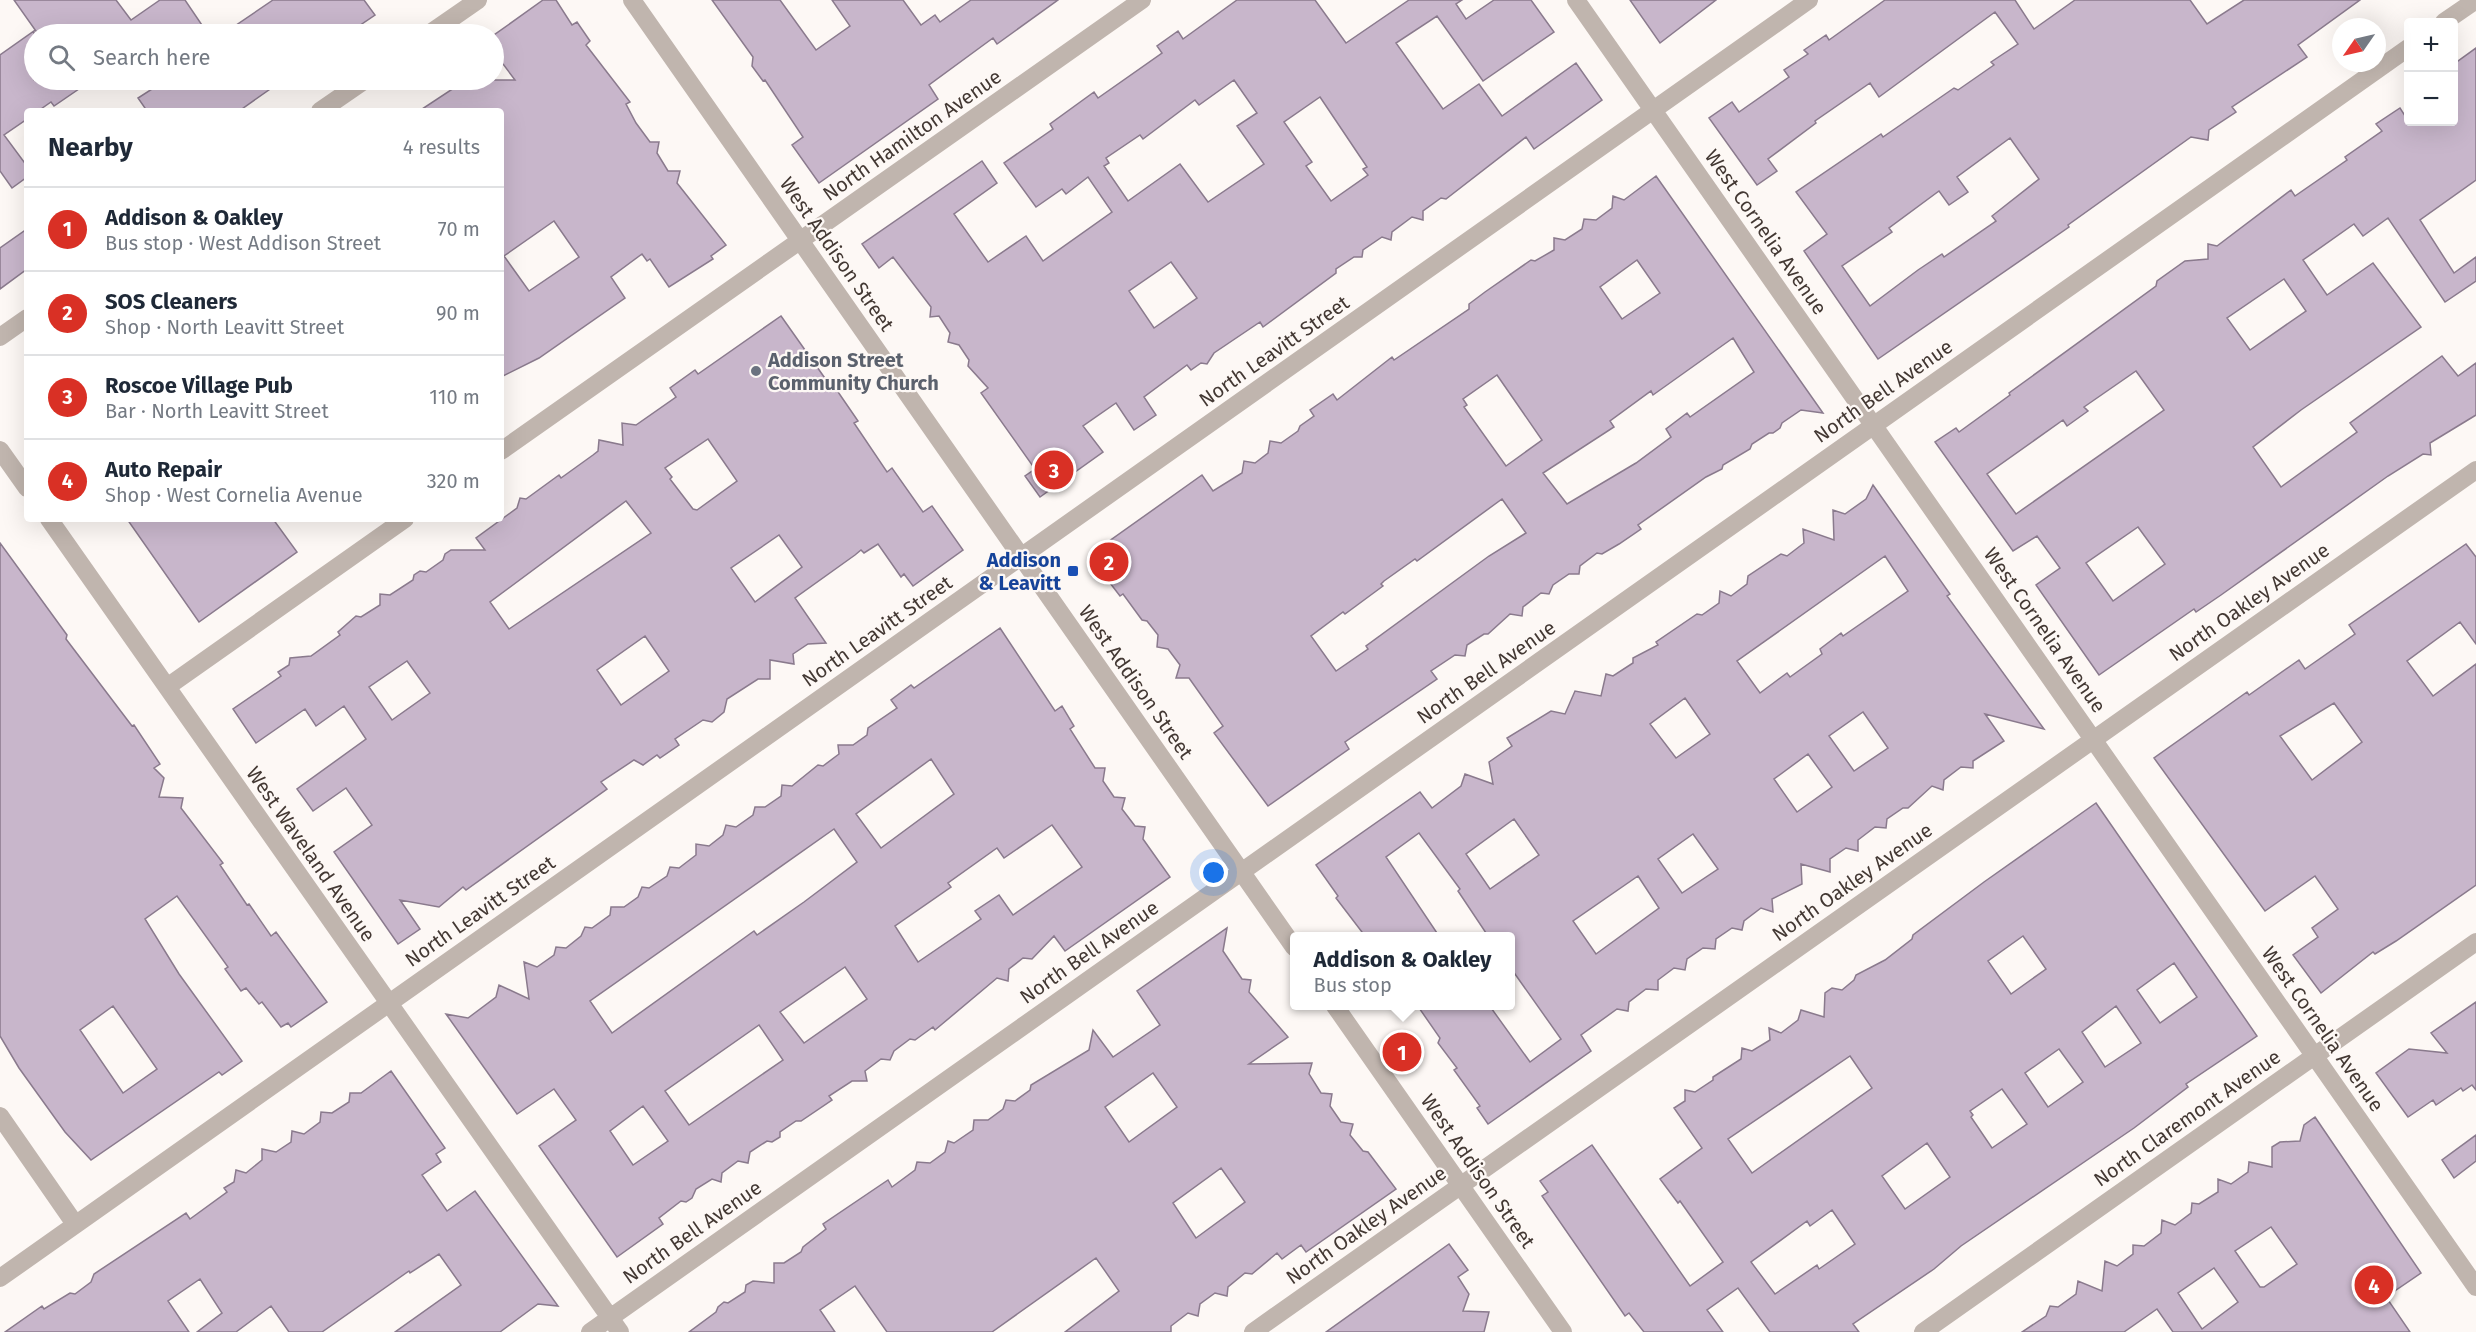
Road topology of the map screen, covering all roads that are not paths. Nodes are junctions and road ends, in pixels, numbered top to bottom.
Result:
1 (478, 0) edge
2 (632, 0) edge
3 (1142, 0) edge
4 (1576, 0) edge
5 (1809, 0) edge
6 (2476, 0) edge
7 (2450, 18) edge
8 (443, 24) edge
9 (2404, 52) edge
10 (350, 90) edge
11 (324, 108) edge
12 (1653, 110) junction
13 (800, 241) junction
14 (24, 320) edge
15 (0, 337) edge
16 (1874, 425) junction
17 (0, 450) edge
18 (504, 450) edge
19 (2476, 470) edge
20 (24, 484) edge
21 (51, 522) edge
22 (401, 522) edge
23 (1021, 557) junction
24 (167, 687) junction
25 (2093, 739) junction
26 (1242, 872) junction
27 (1290, 941) edge
28 (2476, 942) edge
29 (389, 1003) junction
30 (1338, 1010) edge
31 (2314, 1056) junction
32 (0, 1116) edge
33 (1461, 1185) junction
34 (75, 1224) junction
35 (0, 1278) edge
36 (2476, 1287) edge
37 (615, 1325) edge
38 (590, 1332) edge
39 (1253, 1332) edge
40 (1563, 1332) edge
41 (1923, 1332) edge

1 - 8 street
2 - 13 street, West Addison Street
3 - 13 street, North Hamilton Avenue
4 - 12 street, West Cornelia Avenue
5 - 12 street, North Leavitt Street
6 - 7 street
9 - 16 street, North Bell Avenue
10 - 11 street
12 - 16 street, West Cornelia Avenue
12 - 23 street, North Leavitt Street
13 - 18 street, North Hamilton Avenue
13 - 23 street, West Addison Street
14 - 15 street
16 - 25 street, West Cornelia Avenue
16 - 26 street, North Bell Avenue
17 - 20 street
19 - 25 street, North Oakley Avenue
21 - 24 street, West Waveland Avenue
22 - 24 street
23 - 26 street, West Addison Street
23 - 29 street, North Leavitt Street
24 - 29 street, West Waveland Avenue
25 - 31 street, West Cornelia Avenue
25 - 33 street, North Oakley Avenue
26 - 27 street, West Addison Street
26 - 37 street, North Bell Avenue
28 - 31 street, North Claremont Avenue
29 - 34 street, North Leavitt Street
29 - 37 street, West Waveland Avenue
30 - 33 street, West Addison Street
31 - 36 street, West Cornelia Avenue
31 - 41 street, North Claremont Avenue
32 - 34 street
33 - 39 street, North Oakley Avenue
33 - 40 street, West Addison Street
34 - 35 street, North Leavitt Street
37 - 38 street, North Bell Avenue

